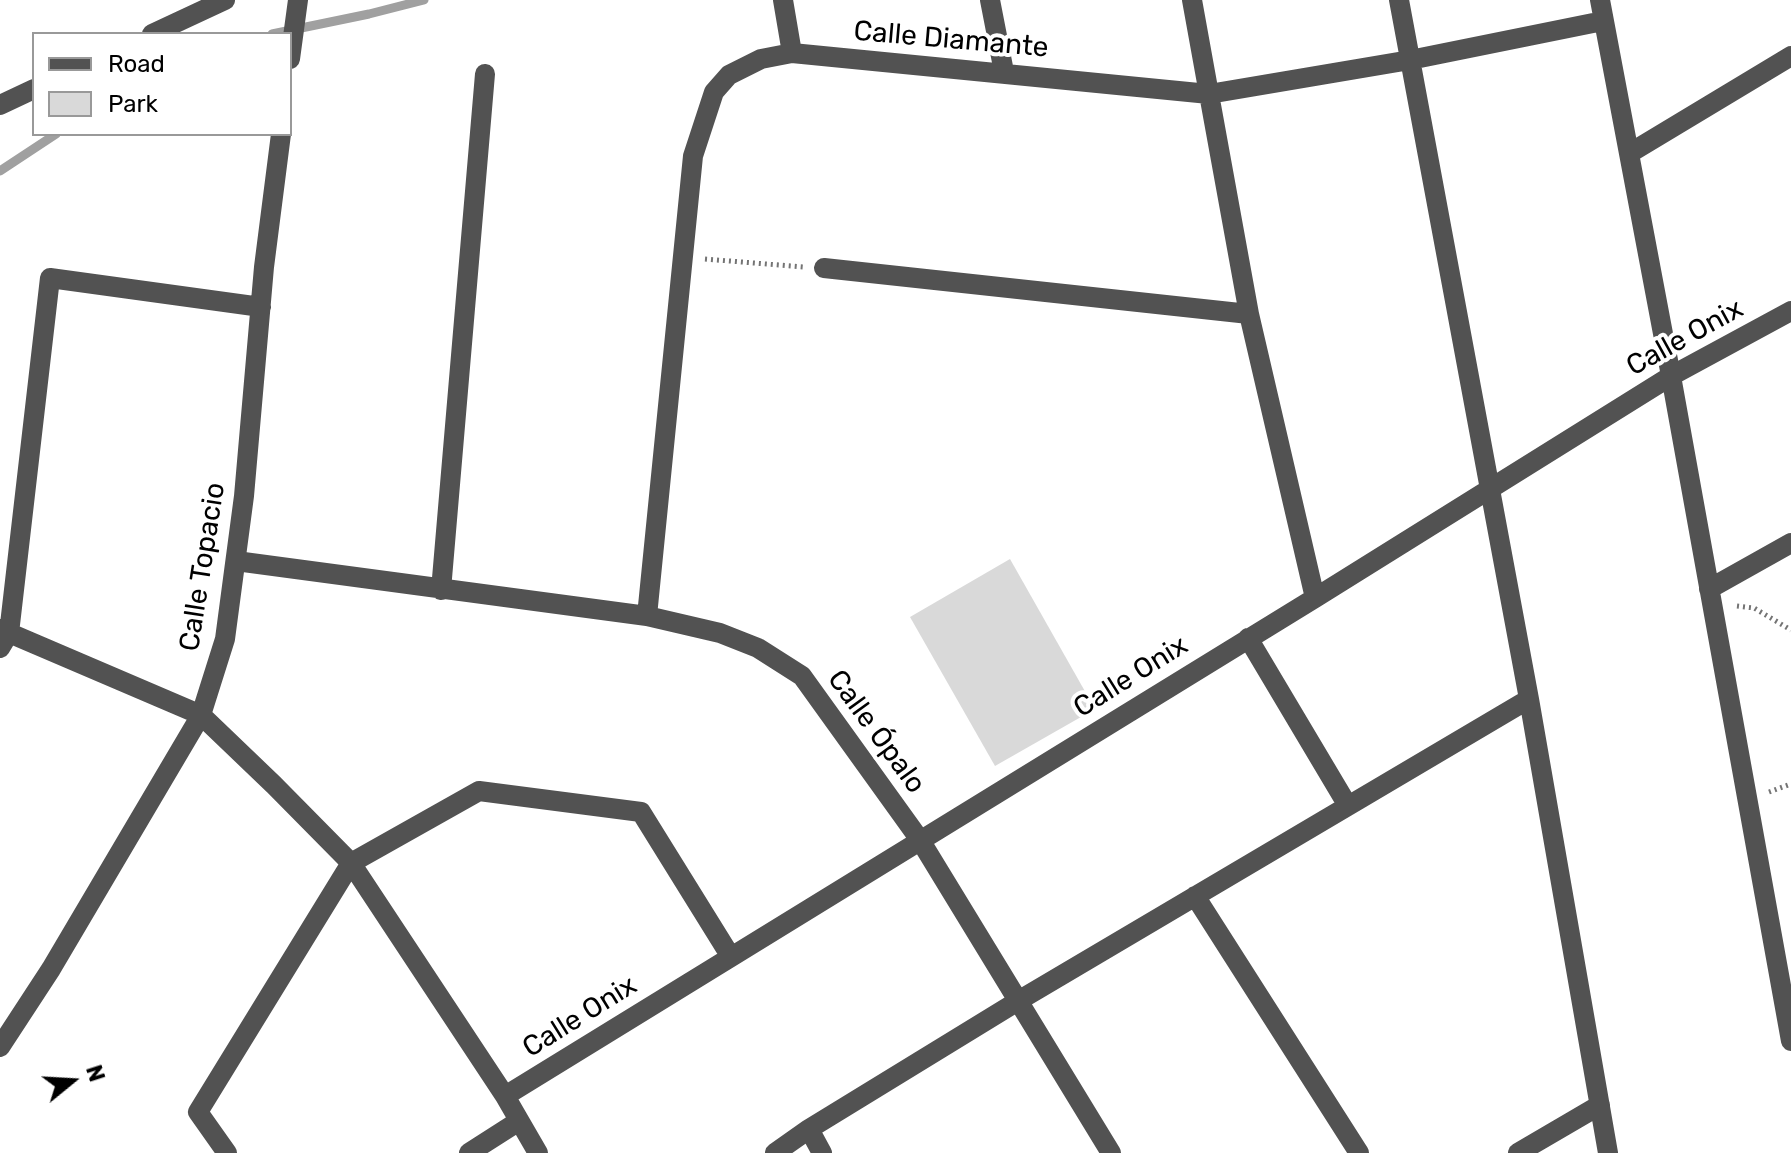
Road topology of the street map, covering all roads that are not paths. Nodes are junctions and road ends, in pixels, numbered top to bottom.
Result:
1 (225, 0) edge
2 (783, 0) edge
3 (990, 0) edge
4 (1192, 0) edge
5 (1399, 0) edge
6 (297, 1) edge
7 (1601, 10) edge
8 (156, 32) edge
9 (292, 42) edge
10 (792, 53) junction
11 (1791, 56) edge
12 (1410, 60) junction
13 (1004, 72) junction
14 (485, 74) dead end
15 (32, 90) edge
16 (1209, 94) junction
17 (0, 105) edge
18 (281, 136) edge
19 (1630, 153) junction
20 (824, 268) road end
21 (261, 307) junction
22 (1791, 311) edge
23 (1249, 314) junction
24 (1671, 376) junction
25 (1490, 488) junction
26 (1791, 543) edge
27 (236, 561) junction
28 (441, 590) junction
29 (1710, 596) junction
30 (1315, 598) junction
31 (647, 616) junction
32 (3, 637) edge
33 (1248, 638) junction
34 (1529, 699) junction
35 (201, 715) junction
36 (1348, 806) junction
37 (920, 840) junction
38 (351, 863) junction
39 (1195, 896) junction
40 (731, 957) junction
41 (1784, 967) edge
42 (1018, 1001) junction
43 (1791, 1041) edge
44 (0, 1047) edge
45 (505, 1096) junction
46 (1600, 1105) junction
47 (519, 1121) junction
48 (809, 1129) junction
49 (227, 1153) edge
50 (469, 1153) edge
51 (538, 1153) edge
52 (775, 1153) edge
53 (822, 1153) edge
54 (1111, 1153) edge
55 (1359, 1153) edge
56 (1518, 1153) edge
57 (1608, 1153) edge

1 - 8 street
2 - 10 street
3 - 13 street
4 - 16 street
5 - 12 street
6 - 9 street
7 - 12 street, Calle Diamante
7 - 19 street
10 - 13 street, Calle Diamante
10 - 31 street, Calle Diamante
11 - 19 street
12 - 16 street, Calle Diamante
12 - 25 street
13 - 16 street, Calle Diamante
14 - 28 street
15 - 17 street
16 - 23 street
18 - 21 street, Calle Topacio
19 - 24 street
20 - 23 street
21 - 27 street, Calle Topacio
21 - 32 street
22 - 24 street, Calle Onix
23 - 30 street
24 - 25 street, Calle Onix
24 - 29 street
25 - 30 street, Calle Onix
25 - 34 street
26 - 29 street
27 - 28 street, Calle Ópalo
27 - 35 street, Calle Topacio
28 - 31 street, Calle Ópalo
29 - 41 street
30 - 33 street, Calle Onix
31 - 37 street, Calle Ópalo
32 - 35 street
33 - 36 street
33 - 37 street, Calle Onix
34 - 36 street
34 - 46 street
35 - 38 street
35 - 44 street, Calle Topacio
36 - 39 street
37 - 40 street, Calle Onix
37 - 42 street, Calle Ópalo
38 - 40 street
38 - 45 street
38 - 49 street
39 - 42 street
39 - 55 street
40 - 45 street, Calle Onix
41 - 43 street
42 - 48 street
42 - 54 street, Calle Ópalo
45 - 47 street
46 - 56 street
46 - 57 street
47 - 50 street
47 - 51 street
48 - 52 street
48 - 53 street

